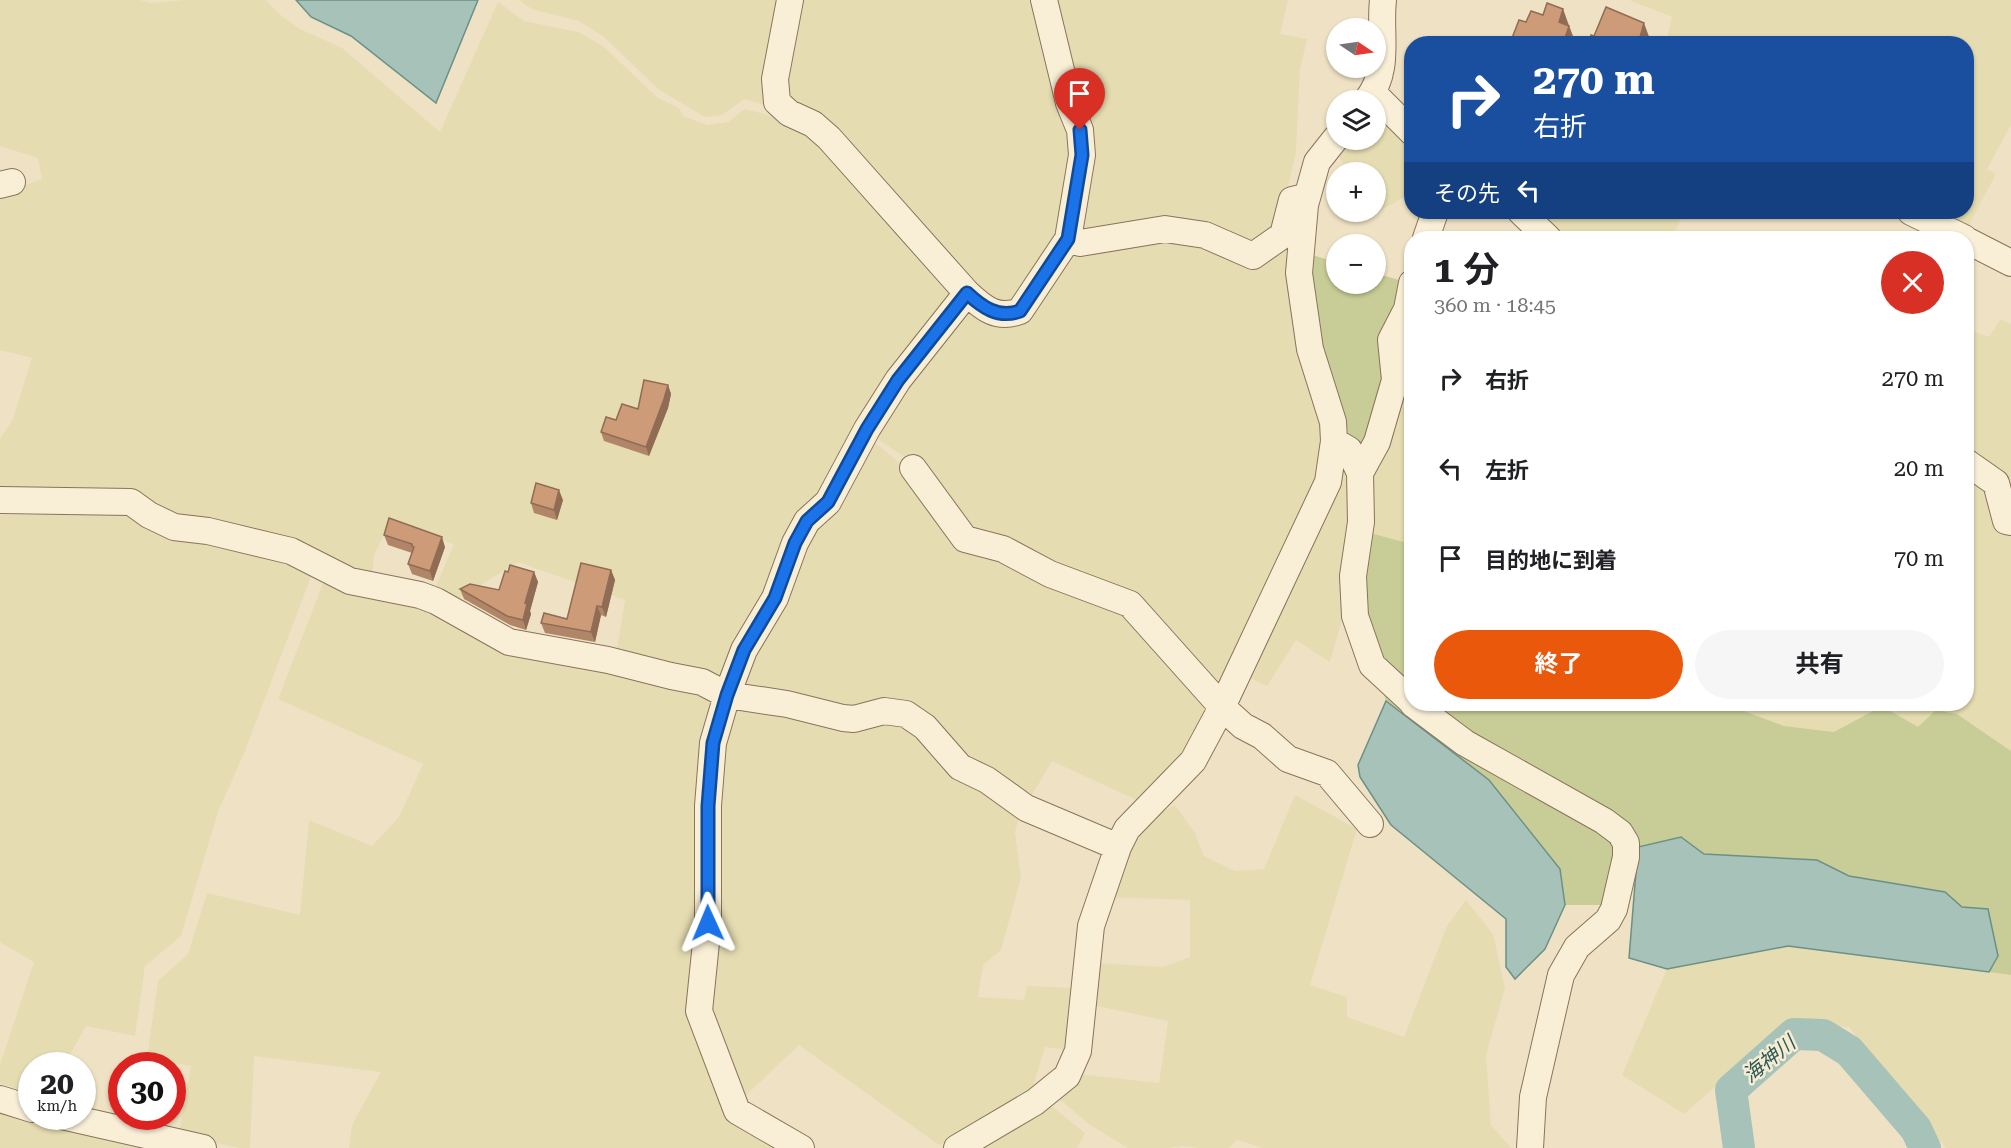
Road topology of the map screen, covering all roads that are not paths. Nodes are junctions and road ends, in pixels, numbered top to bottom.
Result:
1 (790, 0) edge
2 (1044, 0) edge
3 (1383, 0) edge
4 (1372, 90) edge
5 (1386, 110) edge
6 (1404, 125) edge
7 (1326, 150) edge
8 (1307, 196) junction
9 (1528, 219) edge
10 (1925, 219) edge
11 (1541, 231) edge
12 (1949, 231) edge
13 (1068, 239) junction
14 (1974, 244) edge
15 (2011, 263) edge
16 (967, 293) junction
17 (1404, 315) edge
18 (1334, 441) junction
19 (913, 468) dead end
20 (1974, 468) edge
21 (1360, 472) junction
22 (0, 500) edge
23 (2011, 522) edge
24 (727, 695) junction
25 (1404, 695) edge
26 (1222, 707) junction
27 (1423, 711) edge
28 (1370, 824) dead end
29 (1118, 847) junction
30 (0, 1099) edge
31 (18, 1105) edge
32 (96, 1124) edge
33 (203, 1148) edge
34 (801, 1148) edge
35 (957, 1148) edge
36 (1530, 1148) edge

1 - 16 street
2 - 13 street
3 - 4 street
5 - 6 street
7 - 8 street
8 - 13 street
8 - 18 street
9 - 11 street
10 - 12 street
13 - 16 street
14 - 15 street
16 - 24 street
17 - 21 street
18 - 21 street
18 - 26 street
19 - 26 street
20 - 23 street
21 - 25 street
22 - 24 street
24 - 29 street
24 - 34 street
26 - 28 street
26 - 29 street
27 - 36 street
29 - 35 street
30 - 31 street
32 - 33 street

